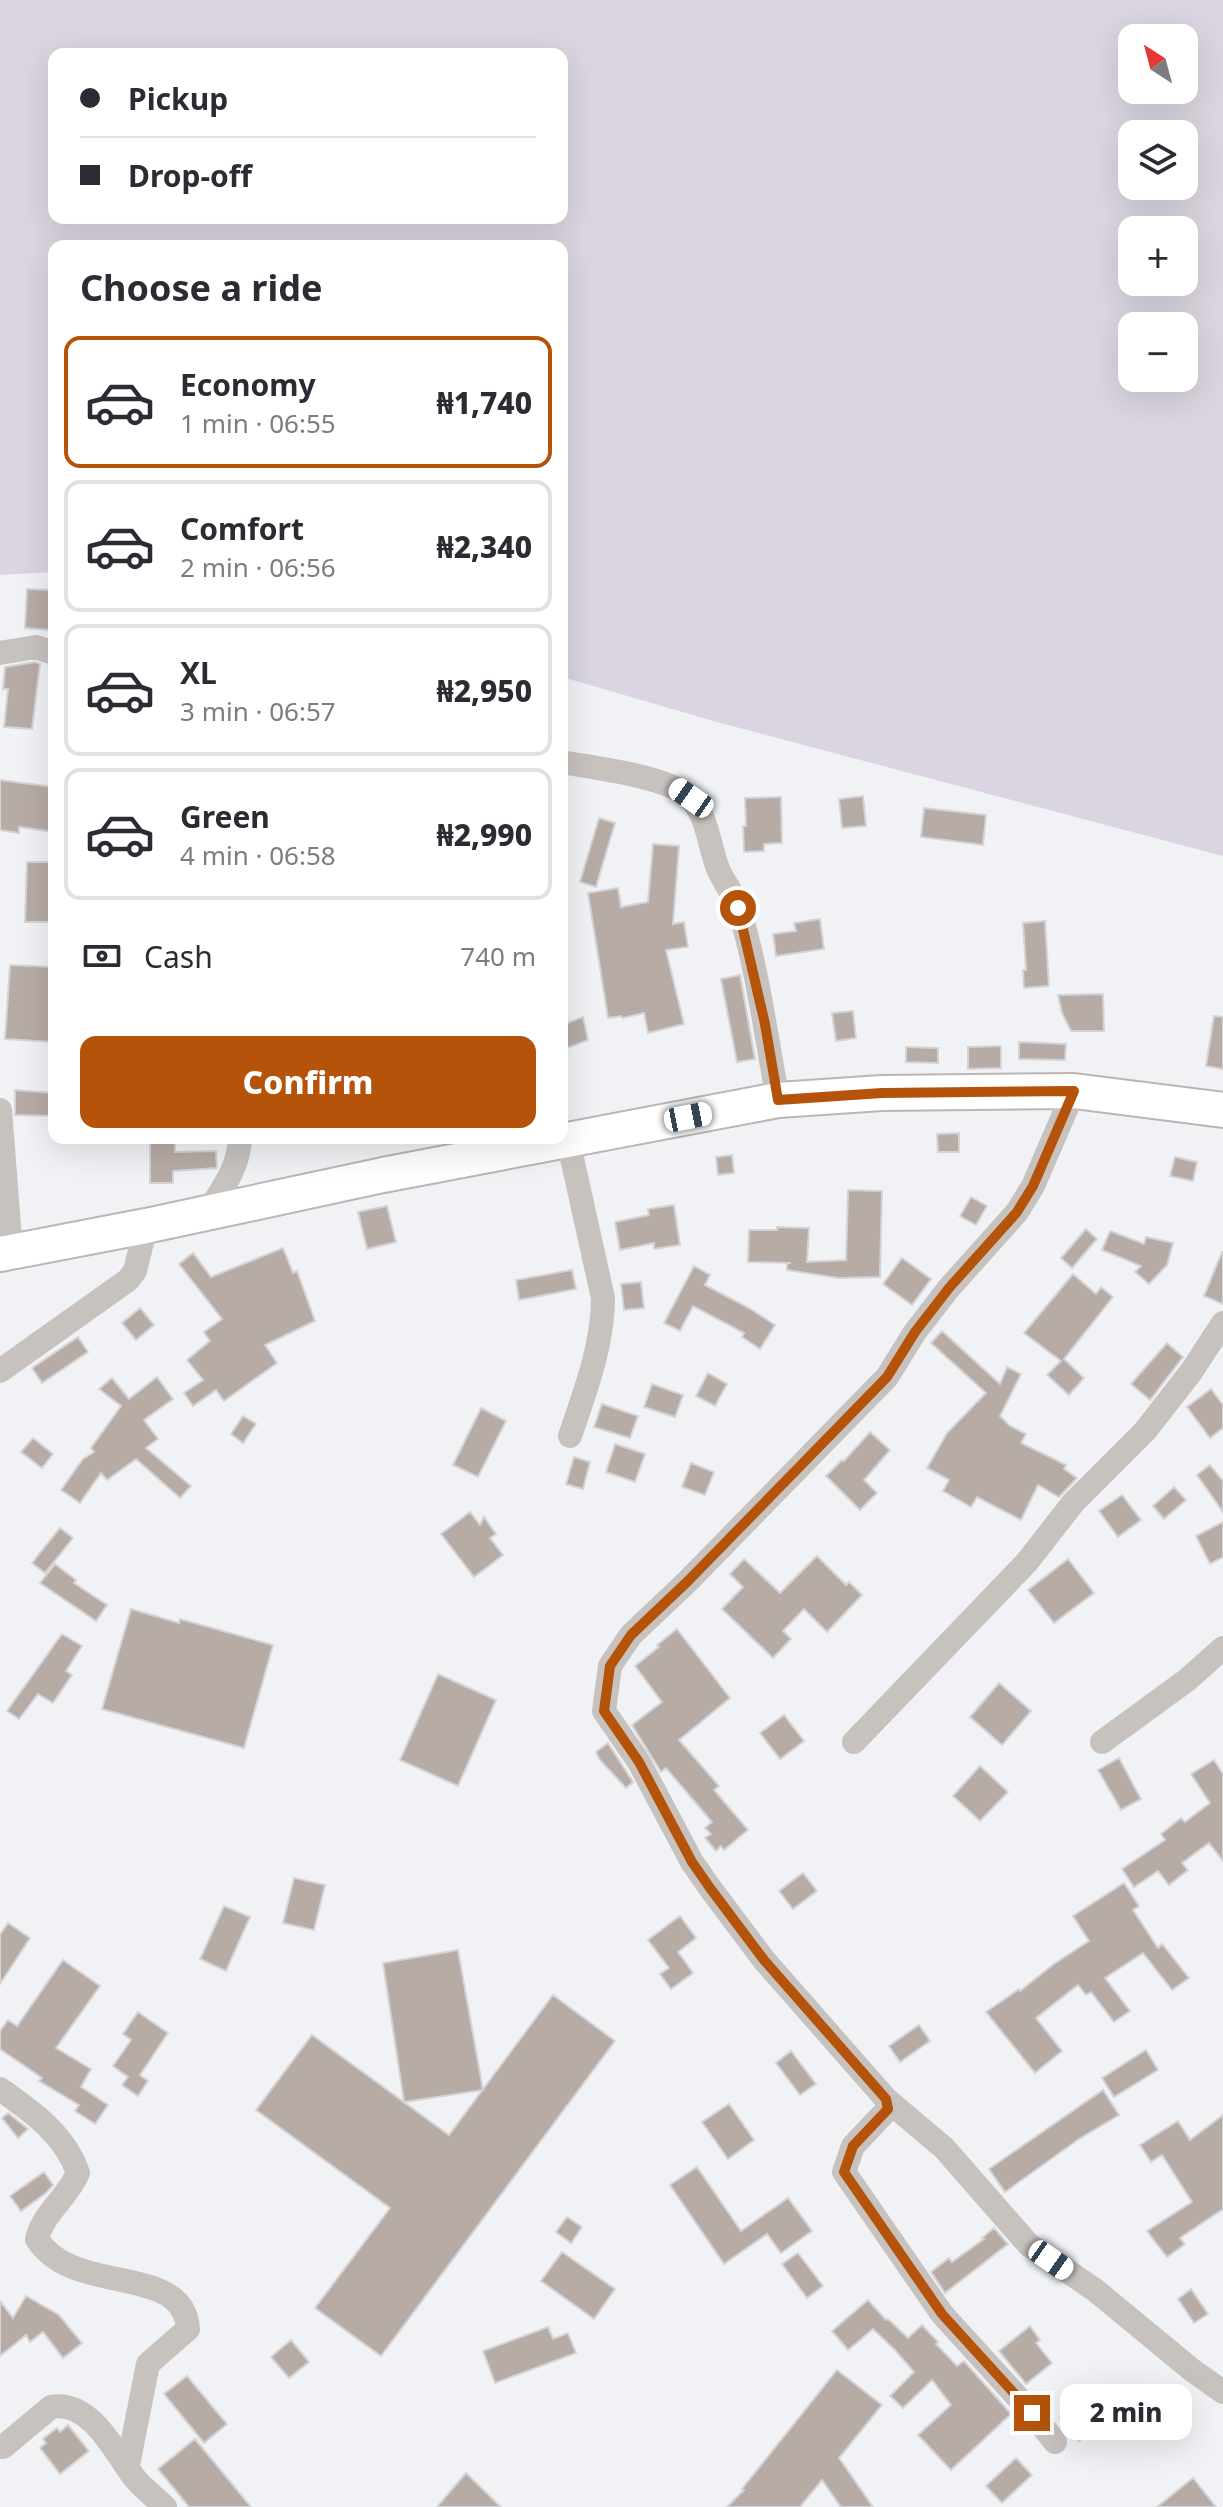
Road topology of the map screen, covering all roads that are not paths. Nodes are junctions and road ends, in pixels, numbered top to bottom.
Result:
1 (48, 651) edge
2 (0, 653) edge
3 (568, 763) edge
4 (1074, 1091) junction
5 (778, 1100) junction
6 (0, 1110) edge
7 (1223, 1110) edge
8 (568, 1140) joint
9 (239, 1144) edge
10 (547, 1144) edge
11 (207, 1213) junction
12 (146, 1226) junction
13 (5, 1252) edge
14 (1223, 1323) edge
15 (0, 1371) edge
16 (570, 1436) dead end
17 (1223, 1648) edge
18 (854, 1742) dead end
19 (1102, 1742) dead end
20 (0, 2089) edge
21 (886, 2099) junction
22 (1223, 2392) edge
23 (1055, 2442) dead end
24 (3, 2447) dead end
25 (128, 2465) junction
26 (165, 2507) edge

1 - 2 street
3 - 5 street
4 - 5 street
4 - 7 street
4 - 21 street
5 - 8 street
6 - 13 street
8 - 16 street
9 - 11 street
10 - 11 street
11 - 12 street
12 - 13 street
12 - 15 street
14 - 18 street
17 - 19 street
20 - 25 street
21 - 22 street
21 - 23 street
24 - 25 street
25 - 26 street

